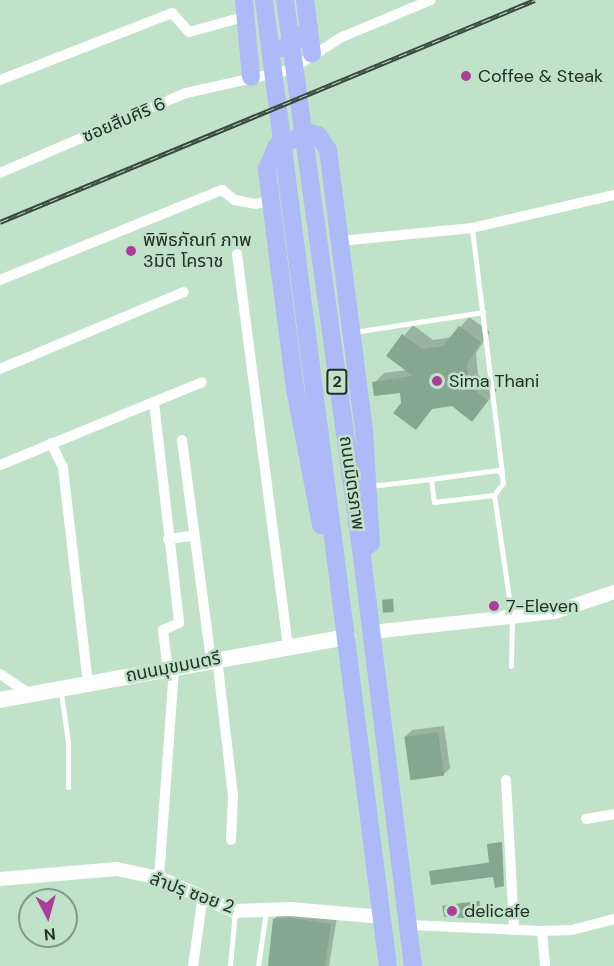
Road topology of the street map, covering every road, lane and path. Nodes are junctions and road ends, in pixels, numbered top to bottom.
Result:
1 (264, 0) edge
2 (305, 0) edge
3 (431, 0) edge
4 (246, 8) edge
5 (286, 9) edge
6 (309, 27) junction
7 (250, 36) junction
8 (312, 54) junction
9 (251, 77) junction
10 (0, 81) edge
11 (0, 173) edge
12 (614, 195) edge
13 (271, 201) junction
14 (472, 228) junction
15 (340, 241) junction
16 (237, 254) dead end
17 (0, 280) edge
18 (184, 292) dead end
19 (483, 312) junction
20 (352, 333) junction
21 (0, 369) edge
22 (202, 382) dead end
23 (154, 402) junction
24 (182, 440) dead end
25 (51, 443) junction
26 (0, 465) edge
27 (502, 474) junction
28 (431, 479) junction
29 (368, 487) junction
30 (494, 495) junction
31 (194, 536) junction
32 (168, 539) junction
33 (361, 549) junction
34 (336, 552) junction
35 (614, 592) edge
36 (512, 618) junction
37 (372, 632) junction
38 (347, 637) junction
39 (288, 646) junction
40 (214, 659) junction
41 (511, 666) dead end
42 (171, 668) junction
43 (0, 674) edge
44 (88, 683) junction
45 (61, 688) junction
46 (30, 694) junction
47 (0, 700) edge
48 (506, 780) dead end
49 (68, 787) dead end
50 (614, 814) edge
51 (586, 819) dead end
52 (231, 840) dead end
53 (159, 878) junction
54 (0, 879) edge
55 (203, 896) junction
56 (266, 909) junction
57 (235, 911) junction
58 (384, 917) junction
59 (614, 919) edge
60 (410, 926) junction
61 (514, 930) junction
62 (542, 931) junction
63 (194, 966) edge
64 (230, 966) edge
65 (258, 966) edge
66 (388, 966) edge
67 (413, 966) edge
68 (545, 966) edge

1 - 34 highway, ถนนมิตรภาพ / 2
2 - 6 highway
3 - 8 street, ซอยสืบศิริ 6
4 - 7 highway
4 - 10 street
5 - 33 highway, ถนนมิตรภาพ / 2
6 - 7 highway
6 - 8 highway
7 - 9 highway
8 - 9 street, ซอยสืบศิริ 6
9 - 11 street, ซอยสืบศิริ 6
12 - 14 street
13 - 15 highway
13 - 17 street
13 - 34 highway
14 - 15 street
14 - 19 lane
15 - 20 highway
16 - 39 street
18 - 21 street
19 - 20 lane
19 - 27 lane
20 - 29 highway
22 - 23 street
23 - 25 street
23 - 32 street
24 - 31 street
25 - 26 street
25 - 44 street
27 - 28 lane
27 - 30 lane
28 - 29 lane
28 - 30 lane
29 - 33 highway
30 - 36 lane
31 - 32 street
31 - 40 street
32 - 42 street
33 - 37 highway, ถนนมิตรภาพ / 2
34 - 38 highway, ถนนมิตรภาพ / 2
35 - 36 street
36 - 37 street
36 - 41 lane
37 - 60 highway, ถนนมิตรภาพ / 2
38 - 39 main road, ถนนมุขมนตรี
38 - 58 highway, ถนนมิตรภาพ / 2
39 - 40 main road, ถนนมุขมนตรี
40 - 42 main road, ถนนมุขมนตรี
40 - 52 street
42 - 44 main road, ถนนมุขมนตรี
42 - 53 street
43 - 46 street
44 - 45 main road, ถนนมุขมนตรี
45 - 46 main road, ถนนมุขมนตรี
45 - 49 lane
46 - 47 main road, ถนนมุขมนตรี
48 - 61 street
50 - 51 street
53 - 54 street, ลำปรุ ซอย 2
53 - 55 street, ลำปรุ ซอย 2
55 - 57 street, ลำปรุ ซอย 2
55 - 63 street
56 - 57 street, ลำปรุ ซอย 2
56 - 58 street, ลำปรุ ซอย 2
56 - 65 lane
57 - 64 lane
58 - 66 highway, ถนนมิตรภาพ / 2
59 - 62 street
60 - 61 street
60 - 67 highway, ถนนมิตรภาพ / 2
61 - 62 street
62 - 68 street

